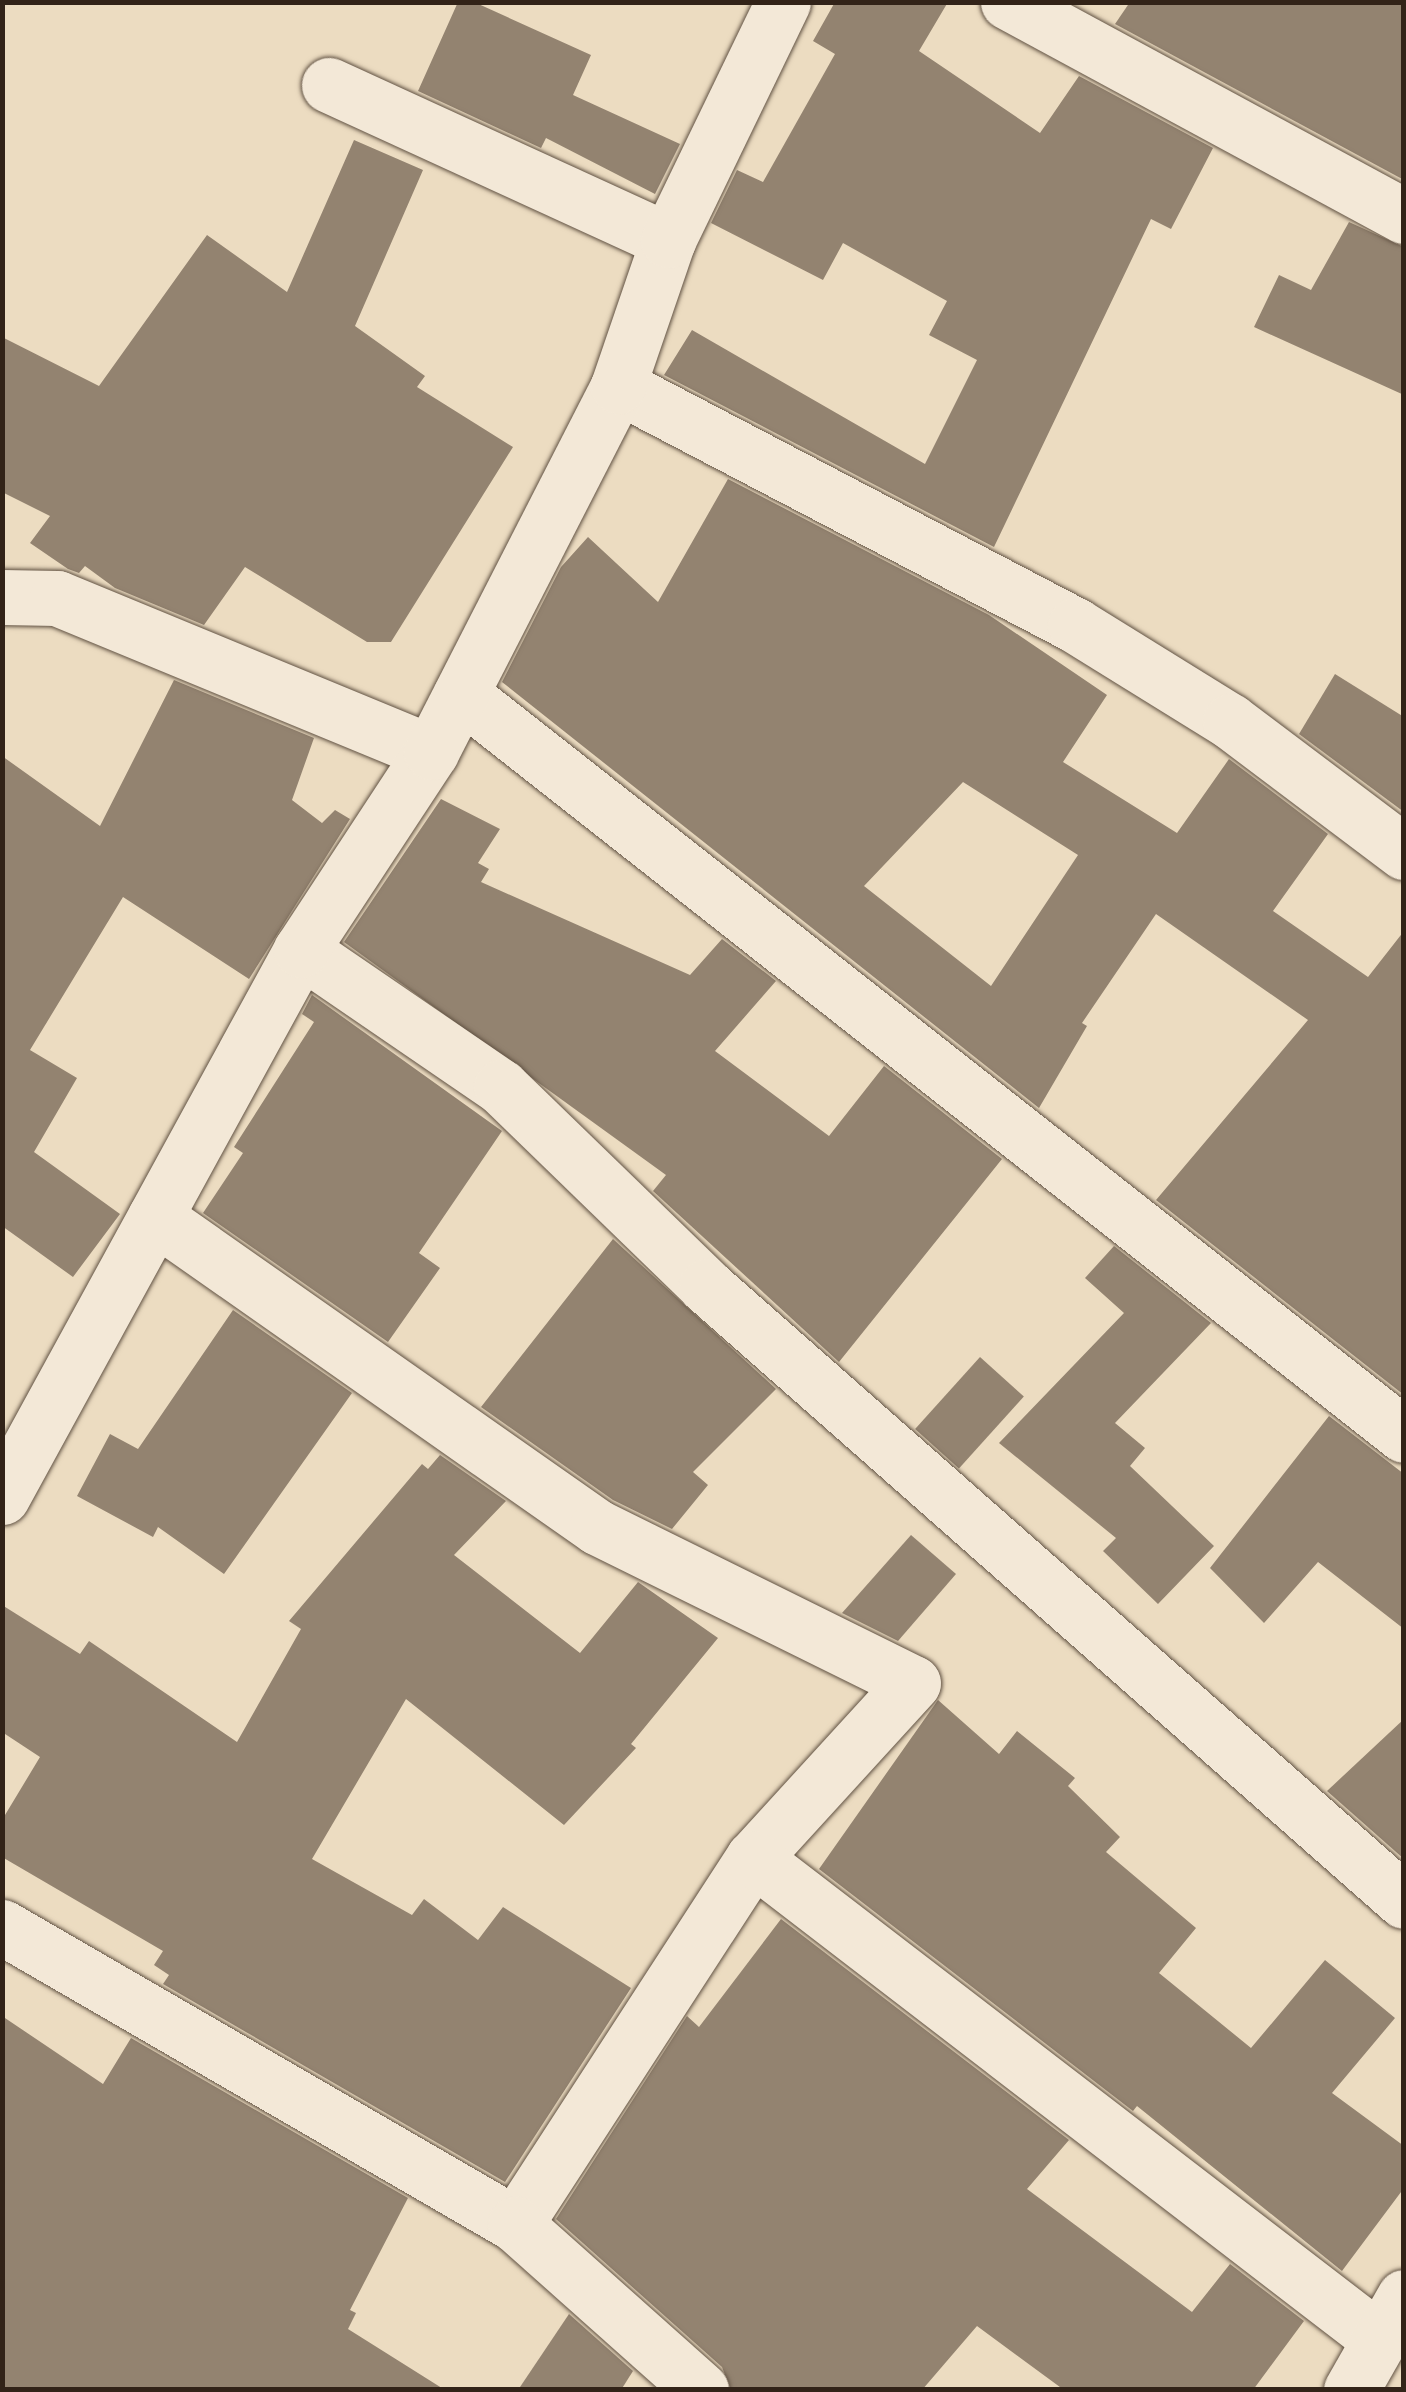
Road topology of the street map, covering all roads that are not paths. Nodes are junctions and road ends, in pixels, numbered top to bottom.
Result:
1 (783, 2) edge
2 (1008, 2) edge
3 (330, 85) dead end
4 (1404, 216) edge
5 (668, 240) junction
6 (618, 386) junction
7 (2, 597) edge
8 (461, 694) junction
9 (431, 752) junction
10 (1404, 852) edge
11 (301, 950) junction
12 (155, 1218) junction
13 (1404, 1435) edge
14 (2, 1497) edge
15 (752, 1858) junction
16 (1404, 1901) edge
17 (2, 1927) edge
18 (515, 2224) junction
19 (1391, 2318) edge
20 (700, 2390) edge
21 (1351, 2390) edge

1 - 5 street
2 - 4 street
3 - 5 street
5 - 6 street
6 - 8 street
6 - 10 street
7 - 9 street
8 - 9 street
8 - 13 street
9 - 11 street
11 - 12 street
11 - 16 street
12 - 14 street
12 - 15 street
15 - 18 street
15 - 19 street
17 - 18 street
18 - 20 street
19 - 21 street

